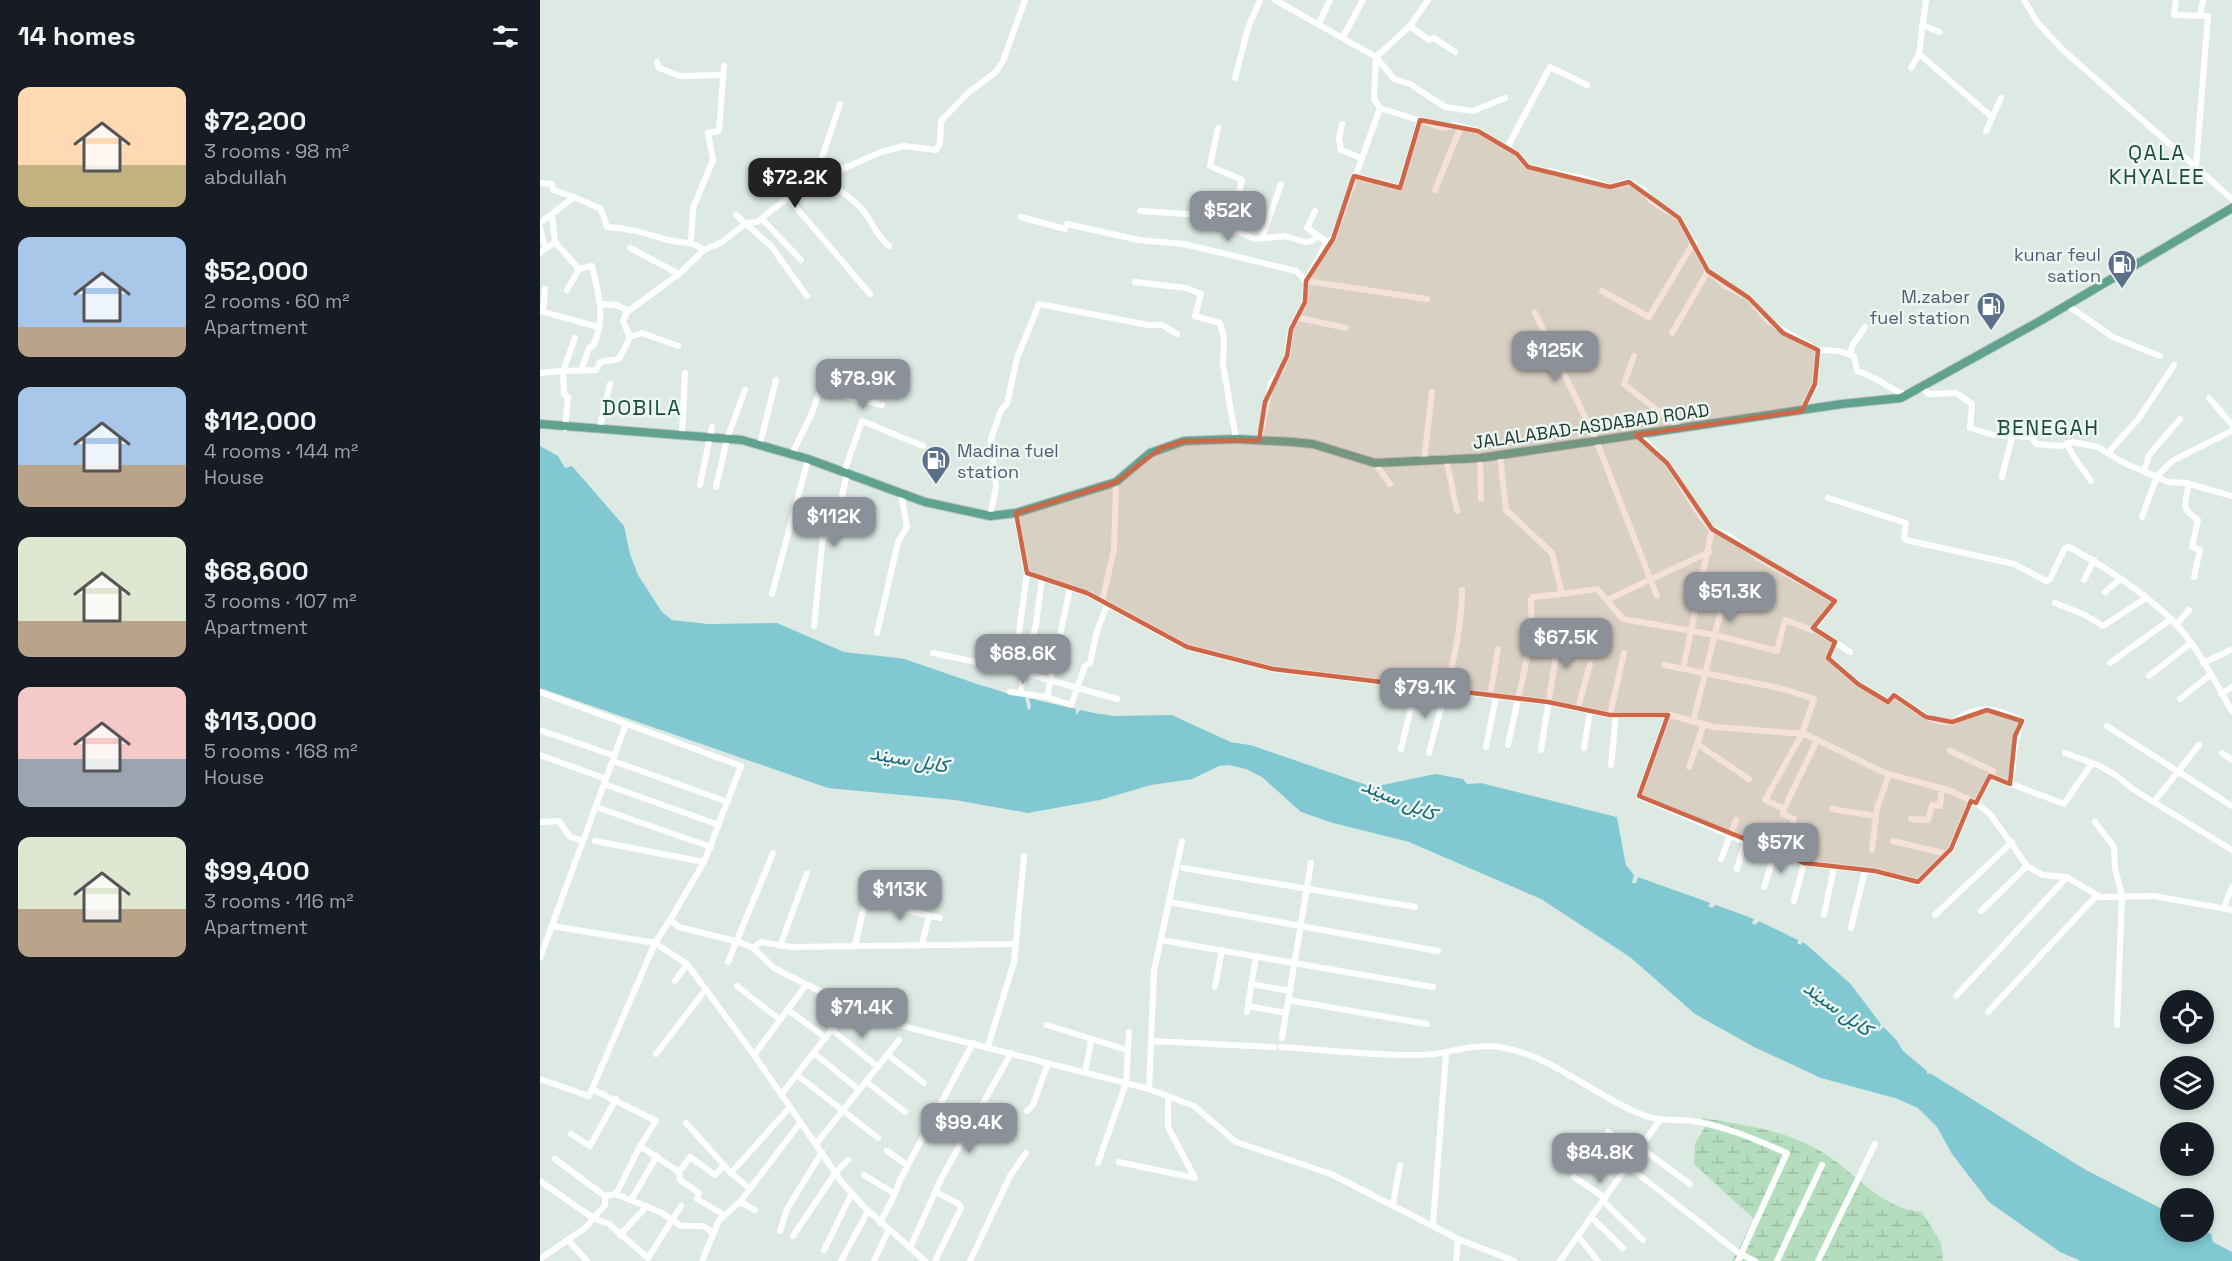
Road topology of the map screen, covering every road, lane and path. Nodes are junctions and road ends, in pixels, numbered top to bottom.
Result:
1 (1025, 0) edge
2 (1260, 0) edge
3 (1275, 0) edge
4 (1330, 0) edge
5 (1363, 0) edge
6 (1428, 0) edge
7 (1926, 0) edge
8 (2024, 0) edge
9 (2176, 0) edge
10 (2203, 0) edge
11 (2200, 16) junction
12 (1319, 23) junction
13 (1922, 25) junction
14 (1410, 26) junction
15 (1940, 32) dead end
16 (1343, 37) junction
17 (1455, 52) dead end
18 (1919, 54) junction
19 (1376, 57) junction
20 (657, 63) dead end
21 (724, 66) dead end
22 (1911, 68) dead end
23 (722, 75) junction
24 (1235, 78) dead end
25 (1587, 85) dead end
26 (1505, 98) dead end
27 (2001, 98) dead end
28 (840, 104) dead end
29 (1380, 108) junction
30 (1992, 117) junction
31 (1420, 120) junction
32 (1342, 124) dead end
33 (1461, 126) junction
34 (1218, 128) dead end
35 (1986, 130) dead end
36 (1507, 148) junction
37 (1361, 158) junction
38 (756, 163) dead end
39 (2196, 166) junction
40 (817, 172) junction
41 (1354, 176) junction
42 (822, 177) junction
43 (540, 183) edge
44 (1281, 184) dead end
45 (1435, 190) dead end
46 (574, 197) junction
47 (789, 199) junction
48 (2232, 199) edge
49 (2232, 208) edge
50 (1140, 211) dead end
51 (1315, 211) dead end
52 (552, 215) junction
53 (736, 215) dead end
54 (1020, 217) dead end
55 (762, 219) junction
56 (540, 223) edge
57 (746, 223) junction
58 (540, 228) edge
59 (1230, 228) junction
60 (1317, 236) junction
61 (1261, 239) junction
62 (691, 241) junction
63 (555, 242) junction
64 (1327, 242) junction
65 (1694, 242) junction
66 (889, 246) dead end
67 (630, 248) dead end
68 (542, 250) edge
69 (704, 250) junction
70 (801, 260) dead end
71 (579, 269) junction
72 (1708, 271) junction
73 (678, 274) junction
74 (1306, 281) junction
75 (1136, 282) dead end
76 (545, 290) dead end
77 (567, 290) dead end
78 (1602, 291) dead end
79 (870, 294) dead end
80 (807, 296) dead end
81 (1427, 299) dead end
82 (602, 304) junction
83 (2067, 305) junction
84 (541, 311) edge
85 (629, 311) junction
86 (1535, 314) dead end
87 (1299, 318) junction
88 (598, 327) junction
89 (1865, 327) dead end
90 (1346, 328) dead end
91 (1672, 333) dead end
92 (1178, 334) dead end
93 (630, 337) junction
94 (575, 338) dead end
95 (678, 346) dead end
96 (1818, 350) junction
97 (1850, 355) junction
98 (1634, 356) dead end
99 (2160, 356) dead end
100 (2174, 365) dead end
101 (563, 371) junction
102 (581, 371) junction
103 (540, 373) edge
104 (685, 373) dead end
105 (776, 380) dead end
106 (610, 384) dead end
107 (1921, 387) junction
108 (745, 390) dead end
109 (1432, 392) dead end
110 (1905, 395) junction
111 (2210, 398) dead end
112 (882, 405) dead end
113 (1802, 411) junction
114 (2180, 419) dead end
115 (540, 424) edge
116 (2232, 425) edge
117 (712, 427) dead end
118 (565, 428) junction
119 (1680, 428) junction
120 (599, 430) junction
121 (2232, 431) edge
122 (682, 434) junction
123 (1639, 434) junction
124 (2012, 437) junction
125 (708, 438) junction
126 (727, 439) junction
127 (1236, 439) junction
128 (1596, 440) junction
129 (1259, 441) junction
130 (2067, 443) junction
131 (760, 444) junction
132 (923, 446) dead end
133 (2108, 453) junction
134 (792, 454) junction
135 (1500, 455) junction
136 (1446, 458) junction
137 (1480, 458) junction
138 (808, 459) junction
139 (1424, 459) junction
140 (1375, 463) junction
141 (2144, 471) junction
142 (845, 472) junction
143 (2157, 476) junction
144 (2002, 477) dead end
145 (2091, 481) dead end
146 (1116, 482) junction
147 (1390, 484) dead end
148 (2189, 484) junction
149 (700, 485) dead end
150 (716, 487) dead end
151 (901, 493) junction
152 (2232, 496) edge
153 (1828, 498) dead end
154 (1481, 499) dead end
155 (1457, 511) dead end
156 (1016, 513) junction
157 (990, 516) junction
158 (2142, 517) dead end
159 (1712, 529) junction
160 (1709, 552) junction
161 (2094, 560) junction
162 (1028, 573) junction
163 (2194, 577) dead end
164 (1042, 578) junction
165 (1651, 579) junction
166 (2084, 580) dead end
167 (2119, 580) junction
168 (1070, 588) junction
169 (1462, 590) dead end
170 (2104, 592) dead end
171 (772, 594) dead end
172 (1562, 594) junction
173 (1657, 596) dead end
174 (2146, 598) junction
175 (1607, 600) junction
176 (1104, 603) junction
177 (2055, 603) dead end
178 (1722, 606) dead end
179 (2189, 610) dead end
180 (2171, 619) junction
181 (2176, 625) junction
182 (814, 626) dead end
183 (1813, 628) junction
184 (1691, 631) junction
185 (877, 633) dead end
186 (1568, 634) dead end
187 (1714, 635) junction
188 (1835, 642) junction
189 (2191, 643) junction
190 (1498, 649) dead end
191 (2230, 650) dead end
192 (1850, 652) dead end
193 (933, 653) dead end
194 (1624, 653) dead end
195 (2110, 663) dead end
196 (2204, 663) junction
197 (1590, 664) dead end
198 (1664, 665) dead end
199 (1683, 669) junction
200 (1014, 670) junction
201 (1705, 673) junction
202 (1026, 674) junction
203 (2210, 675) junction
204 (2149, 676) dead end
205 (1052, 680) junction
206 (1078, 687) junction
207 (1416, 687) junction
208 (2232, 687) edge
209 (1021, 689) dead end
210 (1444, 690) junction
211 (540, 692) edge
212 (1010, 692) dead end
213 (2222, 694) junction
214 (1493, 696) junction
215 (1047, 697) junction
216 (1117, 699) dead end
217 (1517, 699) junction
218 (2180, 699) dead end
219 (1548, 702) junction
220 (1578, 708) junction
221 (1590, 711) junction
222 (2232, 711) edge
223 (1613, 715) junction
224 (1668, 715) junction
225 (1693, 722) junction
226 (626, 724) junction
227 (1704, 724) junction
228 (2107, 726) dead end
229 (540, 730) edge
230 (1802, 734) junction
231 (1817, 740) junction
232 (1697, 744) junction
233 (2199, 745) dead end
234 (1486, 747) dead end
235 (1584, 748) dead end
236 (1401, 749) dead end
237 (1541, 750) dead end
238 (1950, 751) dead end
239 (1429, 753) dead end
240 (2065, 753) dead end
241 (2222, 753) dead end
242 (540, 755) edge
243 (614, 758) junction
244 (2232, 760) edge
245 (2092, 763) junction
246 (1611, 765) dead end
247 (1689, 767) dead end
248 (2178, 771) junction
249 (1889, 775) junction
250 (1990, 776) junction
251 (1749, 779) dead end
252 (605, 782) junction
253 (2010, 784) junction
254 (1942, 789) junction
255 (728, 802) junction
256 (1974, 802) junction
257 (2154, 802) junction
258 (2232, 806) edge
259 (596, 807) junction
260 (1784, 809) junction
261 (1832, 809) dead end
262 (1876, 816) junction
263 (1911, 819) dead end
264 (1736, 820) dead end
265 (540, 822) edge
266 (2095, 822) dead end
267 (719, 825) junction
268 (1729, 835) junction
269 (584, 841) junction
270 (595, 841) dead end
271 (1182, 841) dead end
272 (1893, 841) dead end
273 (1745, 842) junction
274 (2012, 842) junction
275 (711, 847) junction
276 (1872, 850) dead end
277 (2232, 850) edge
278 (773, 853) dead end
279 (1775, 853) junction
280 (1947, 854) junction
281 (1024, 856) dead end
282 (1785, 857) junction
283 (1721, 859) dead end
284 (704, 862) junction
285 (1311, 863) dead end
286 (1804, 863) junction
287 (2027, 866) junction
288 (1834, 867) junction
289 (1183, 868) dead end
290 (1737, 869) dead end
291 (1865, 870) junction
292 (807, 873) dead end
293 (2067, 878) junction
294 (870, 882) dead end
295 (2232, 886) edge
296 (921, 887) dead end
297 (1764, 887) dead end
298 (1307, 889) junction
299 (2097, 895) junction
300 (2122, 895) junction
301 (866, 901) junction
302 (1794, 901) dead end
303 (1169, 902) junction
304 (1415, 907) dead end
305 (2224, 907) junction
306 (2232, 910) edge
307 (1981, 911) dead end
308 (913, 912) junction
309 (1824, 915) dead end
310 (1935, 915) dead end
311 (929, 916) junction
312 (940, 918) dead end
313 (670, 920) junction
314 (552, 926) junction
315 (1300, 926) junction
316 (1851, 928) dead end
317 (1161, 940) junction
318 (739, 942) junction
319 (655, 943) junction
320 (1016, 944) junction
321 (780, 945) junction
322 (855, 945) junction
323 (922, 945) junction
324 (753, 948) junction
325 (1222, 950) junction
326 (1438, 951) dead end
327 (1256, 956) junction
328 (540, 958) edge
329 (728, 962) dead end
330 (1294, 963) junction
331 (687, 964) junction
332 (675, 981) dead end
333 (1251, 984) junction
334 (806, 985) junction
335 (737, 986) dead end
336 (1215, 987) dead end
337 (1432, 987) dead end
338 (706, 989) junction
339 (1290, 991) junction
340 (1956, 996) dead end
341 (1288, 1000) junction
342 (849, 1007) junction
343 (787, 1009) junction
344 (1988, 1012) dead end
345 (1286, 1013) junction
346 (779, 1019) junction
347 (1427, 1024) dead end
348 (1047, 1025) dead end
349 (2117, 1025) dead end
350 (831, 1029) junction
351 (1128, 1032) dead end
352 (826, 1038) junction
353 (1282, 1038) dead end
354 (899, 1040) dead end
355 (1090, 1041) junction
356 (1151, 1041) junction
357 (973, 1043) junction
358 (988, 1046) junction
359 (1127, 1050) junction
360 (1011, 1053) junction
361 (656, 1054) dead end
362 (815, 1054) junction
363 (1446, 1054) junction
364 (754, 1055) junction
365 (888, 1055) junction
366 (1048, 1063) junction
367 (878, 1067) junction
368 (1085, 1072) junction
369 (797, 1075) junction
370 (540, 1079) edge
371 (867, 1082) junction
372 (924, 1083) dead end
373 (1126, 1083) junction
374 (592, 1089) junction
375 (858, 1089) junction
376 (1149, 1089) junction
377 (782, 1095) junction
378 (1168, 1096) junction
379 (616, 1099) junction
380 (790, 1107) junction
381 (843, 1111) junction
382 (906, 1112) dead end
383 (1027, 1112) dead end
384 (1659, 1121) junction
385 (686, 1123) dead end
386 (800, 1123) junction
387 (1608, 1132) dead end
388 (571, 1134) dead end
389 (878, 1138) dead end
390 (816, 1144) junction
391 (1875, 1144) dead end
392 (640, 1146) junction
393 (1640, 1150) junction
394 (887, 1151) dead end
395 (822, 1152) junction
396 (1026, 1153) dead end
397 (657, 1156) junction
398 (555, 1159) dead end
399 (848, 1160) dead end
400 (1119, 1162) dead end
401 (1098, 1163) dead end
402 (724, 1165) junction
403 (907, 1165) junction
404 (1400, 1165) dead end
405 (1822, 1165) dead end
406 (1628, 1166) junction
407 (679, 1172) junction
408 (836, 1172) junction
409 (731, 1173) junction
410 (864, 1175) dead end
411 (1574, 1177) dead end
412 (540, 1181) edge
413 (1690, 1184) dead end
414 (750, 1189) junction
415 (936, 1192) junction
416 (852, 1193) junction
417 (616, 1194) junction
418 (895, 1194) junction
419 (605, 1196) junction
420 (1604, 1199) junction
421 (631, 1200) junction
422 (740, 1202) junction
423 (1393, 1204) junction
424 (646, 1206) junction
425 (681, 1206) dead end
426 (755, 1210) dead end
427 (867, 1211) junction
428 (724, 1215) junction
429 (1591, 1217) junction
430 (593, 1218) junction
431 (671, 1220) junction
432 (880, 1223) junction
433 (1432, 1224) junction
434 (889, 1229) junction
435 (780, 1231) dead end
436 (713, 1233) junction
437 (620, 1235) junction
438 (793, 1236) dead end
439 (1578, 1236) junction
440 (1458, 1239) junction
441 (568, 1240) junction
442 (1643, 1240) dead end
443 (910, 1248) junction
444 (1623, 1248) dead end
445 (824, 1250) dead end
446 (1739, 1258) edge
447 (540, 1259) edge
448 (920, 1260) edge
449 (587, 1261) edge
450 (702, 1261) edge
451 (841, 1261) edge
452 (874, 1261) edge
453 (935, 1261) edge
454 (970, 1261) edge
455 (1456, 1261) edge
456 (1512, 1261) edge
457 (1560, 1261) edge
458 (1598, 1261) edge
459 (1755, 1261) edge
460 (1777, 1261) edge
461 (1818, 1261) edge

1 - 42 street
2 - 24 street
3 - 12 street
4 - 12 street
5 - 16 street
6 - 14 street
7 - 13 street
8 - 39 street
9 - 11 street
10 - 11 street
11 - 39 street
12 - 16 street
13 - 15 street
13 - 18 street
14 - 17 street
14 - 19 street
16 - 19 street
18 - 22 street
18 - 30 street
19 - 26 street
19 - 29 street
20 - 23 street
21 - 23 street
23 - 62 street
25 - 36 street
27 - 30 street
28 - 40 street
29 - 31 street
29 - 37 street
30 - 35 street
31 - 33 street
31 - 41 street
32 - 37 street
33 - 36 street
33 - 45 street
34 - 59 street
36 - 65 street
37 - 41 street
38 - 40 street
39 - 48 street
40 - 42 street
41 - 64 street
42 - 47 street
42 - 66 street
43 - 46 street
44 - 61 street
46 - 52 street
46 - 62 street
47 - 55 street
47 - 79 street
49 - 83 main road, JALALABAD-ASDABAD ROAD
50 - 59 street
51 - 60 street
52 - 56 street
52 - 63 street
53 - 57 street
54 - 74 street
55 - 57 street
55 - 70 street
57 - 69 street
57 - 80 street
58 - 68 street
59 - 61 street
60 - 61 street
60 - 64 street
62 - 69 street
63 - 68 street
63 - 71 street
64 - 74 street
65 - 72 street
65 - 78 street
67 - 73 street
69 - 73 street
71 - 77 street
71 - 82 street
72 - 91 street
72 - 96 street
73 - 85 street
74 - 81 street
74 - 87 street
75 - 127 street
76 - 84 street
82 - 85 street
82 - 88 street
83 - 99 street
83 - 107 main road, JALALABAD-ASDABAD ROAD
84 - 88 street
85 - 93 street
86 - 128 street
87 - 90 street
87 - 129 street
88 - 102 street
89 - 97 street
92 - 157 street
93 - 95 street
93 - 102 street
94 - 101 street
96 - 97 street
96 - 113 street
97 - 110 street
98 - 119 street
100 - 133 street
101 - 102 street
101 - 103 street
101 - 118 street
104 - 122 street
105 - 131 street
106 - 120 street
107 - 110 main road, JALALABAD-ASDABAD ROAD
107 - 124 street
108 - 126 street
109 - 139 street
110 - 113 main road, JALALABAD-ASDABAD ROAD
111 - 116 street
112 - 134 street
113 - 119 main road, JALALABAD-ASDABAD ROAD
114 - 141 street
115 - 118 main road, JALALABAD-ASDABAD ROAD
117 - 125 street
118 - 120 main road, JALALABAD-ASDABAD ROAD
119 - 123 main road, JALALABAD-ASDABAD ROAD
120 - 122 main road, JALALABAD-ASDABAD ROAD
121 - 143 street
122 - 125 main road, JALALABAD-ASDABAD ROAD
123 - 128 main road, JALALABAD-ASDABAD ROAD
123 - 159 street
124 - 130 street
124 - 144 street
125 - 126 main road, JALALABAD-ASDABAD ROAD
125 - 149 street
126 - 131 main road, JALALABAD-ASDABAD ROAD
126 - 150 street
127 - 129 main road, JALALABAD-ASDABAD ROAD
127 - 146 main road, JALALABAD-ASDABAD ROAD
128 - 135 main road, JALALABAD-ASDABAD ROAD
128 - 165 street
129 - 140 main road, JALALABAD-ASDABAD ROAD
130 - 133 street
130 - 145 street
131 - 134 main road, JALALABAD-ASDABAD ROAD
132 - 142 street
133 - 141 street
134 - 138 main road, JALALABAD-ASDABAD ROAD
135 - 137 main road, JALALABAD-ASDABAD ROAD
135 - 172 street
136 - 137 main road, JALALABAD-ASDABAD ROAD
136 - 139 main road, JALALABAD-ASDABAD ROAD
136 - 155 street
137 - 154 street
138 - 142 main road, JALALABAD-ASDABAD ROAD
138 - 171 street
139 - 140 main road, JALALABAD-ASDABAD ROAD
140 - 147 street
141 - 143 street
142 - 151 main road, JALALABAD-ASDABAD ROAD
142 - 182 street
143 - 148 street
143 - 158 street
146 - 156 main road, JALALABAD-ASDABAD ROAD
146 - 176 street
148 - 152 street
148 - 163 street
151 - 157 main road, JALALABAD-ASDABAD ROAD
151 - 185 street
153 - 161 street
156 - 157 main road, JALALABAD-ASDABAD ROAD
156 - 162 street
159 - 160 street
159 - 183 street
160 - 165 street
160 - 184 street
161 - 166 street
161 - 167 street
162 - 164 street
162 - 200 street
164 - 168 street
164 - 202 street
165 - 173 street
165 - 175 street
167 - 170 street
167 - 174 street
168 - 176 street
168 - 205 street
169 - 210 street
172 - 175 street
172 - 217 street
174 - 177 street
174 - 180 street
175 - 184 street
176 - 206 street
176 - 207 street
178 - 187 street
179 - 181 street
180 - 181 street
180 - 195 street
181 - 189 street
183 - 187 street
183 - 188 street
184 - 187 street
184 - 199 street
186 - 219 street
187 - 201 street
188 - 192 street
188 - 253 street
189 - 196 street
189 - 204 street
190 - 214 street
191 - 196 street
193 - 200 street
194 - 223 street
196 - 203 street
197 - 220 street
198 - 199 street
199 - 201 street
200 - 202 street
201 - 225 street
201 - 230 street
202 - 205 street
202 - 209 street
203 - 213 street
203 - 218 street
205 - 206 street
205 - 215 street
206 - 215 street
206 - 216 street
207 - 210 street
207 - 236 street
208 - 213 street
210 - 214 street
210 - 239 street
211 - 226 street
212 - 215 street
213 - 222 street
214 - 217 street
214 - 234 street
217 - 217 street
217 - 219 street
219 - 220 street
219 - 237 street
220 - 221 street
221 - 223 street
221 - 235 street
223 - 224 street
223 - 246 street
224 - 225 street
224 - 268 street
225 - 227 street
226 - 243 street
226 - 255 street
227 - 230 street
227 - 232 street
228 - 248 street
229 - 243 street
230 - 231 street
230 - 260 street
231 - 249 street
231 - 260 street
232 - 247 street
232 - 251 street
233 - 248 street
238 - 250 street
240 - 245 street
241 - 244 street
242 - 252 street
243 - 252 street
243 - 255 street
245 - 253 street
245 - 257 street
248 - 257 street
248 - 258 street
249 - 254 street
249 - 262 street
250 - 253 street
250 - 256 street
252 - 259 street
252 - 267 street
254 - 256 street
254 - 263 street
255 - 267 street
256 - 274 street
256 - 280 street
257 - 277 street
259 - 269 street
259 - 275 street
260 - 282 street
261 - 262 street
262 - 276 street
264 - 268 street
265 - 269 street
266 - 300 street
267 - 275 street
268 - 273 street
268 - 283 street
269 - 314 street
270 - 284 street
271 - 303 street
272 - 280 street
273 - 279 street
273 - 290 street
274 - 287 street
274 - 310 street
275 - 284 street
278 - 318 street
279 - 282 street
279 - 297 street
280 - 291 street
281 - 320 street
282 - 286 street
284 - 313 street
285 - 298 street
286 - 288 street
286 - 302 street
287 - 293 street
287 - 307 street
288 - 291 street
288 - 309 street
289 - 298 street
291 - 316 street
292 - 321 street
293 - 299 street
293 - 340 street
294 - 301 street
295 - 305 street
296 - 308 street
298 - 304 street
298 - 315 street
299 - 300 street
299 - 344 street
300 - 305 street
300 - 349 street
301 - 308 street
301 - 322 street
303 - 315 street
303 - 317 street
305 - 306 street
308 - 311 street
311 - 312 street
311 - 323 street
313 - 318 street
313 - 319 street
314 - 319 street
314 - 328 street
315 - 326 street
315 - 330 street
317 - 325 street
317 - 356 street
318 - 324 street
318 - 329 street
319 - 331 street
319 - 374 street
320 - 323 street
320 - 358 street
321 - 322 street
321 - 324 street
322 - 323 street
324 - 334 street
325 - 327 street
325 - 336 street
327 - 330 street
327 - 333 street
330 - 337 street
330 - 339 street
331 - 332 street
331 - 338 street
333 - 339 street
333 - 345 street
334 - 342 street
334 - 343 street
335 - 346 street
338 - 361 street
338 - 364 street
339 - 341 street
341 - 345 street
341 - 347 street
342 - 350 street
342 - 357 street
343 - 346 street
343 - 352 street
345 - 353 street
346 - 364 street
348 - 355 street
350 - 352 street
350 - 367 street
351 - 359 street
352 - 362 street
354 - 365 street
355 - 359 street
355 - 368 street
356 - 363 street
356 - 376 street
357 - 358 street
357 - 403 street
358 - 360 street
359 - 373 street
360 - 366 street
360 - 415 street
362 - 369 street
362 - 375 street
363 - 384 street
363 - 433 street
364 - 377 street
365 - 367 street
365 - 372 street
366 - 368 street
366 - 383 street
367 - 371 street
368 - 373 street
369 - 377 street
369 - 381 street
370 - 374 street
371 - 375 street
371 - 382 street
373 - 376 street
373 - 401 street
374 - 379 street
375 - 381 street
376 - 378 street
377 - 380 street
378 - 400 street
378 - 423 street
379 - 388 street
379 - 392 street
380 - 386 street
380 - 409 street
381 - 389 street
381 - 390 street
384 - 393 street
384 - 446 street
385 - 402 street
386 - 390 street
386 - 414 street
387 - 393 street
390 - 395 street
391 - 461 street
392 - 397 street
392 - 417 street
393 - 406 street
393 - 413 street
394 - 403 street
395 - 408 street
395 - 435 street
396 - 454 street
397 - 407 street
397 - 421 street
398 - 419 street
399 - 408 street
402 - 407 street
402 - 409 street
403 - 418 street
404 - 423 street
405 - 460 street
406 - 420 street
406 - 446 street
407 - 428 street
408 - 416 street
408 - 438 street
409 - 414 street
410 - 418 street
411 - 420 street
412 - 430 street
414 - 422 street
415 - 443 street
415 - 453 street
416 - 427 street
416 - 445 street
417 - 419 street
417 - 421 street
418 - 432 street
419 - 430 street
420 - 429 street
420 - 442 street
421 - 424 street
422 - 426 street
422 - 428 street
423 - 433 street
424 - 431 street
424 - 437 street
425 - 431 street
427 - 432 street
427 - 451 street
428 - 436 street
429 - 439 street
429 - 444 street
430 - 437 street
430 - 441 street
431 - 436 street
431 - 437 street
432 - 434 street
433 - 440 street
434 - 443 street
434 - 452 street
436 - 450 street
439 - 457 street
439 - 458 street
440 - 455 street
440 - 456 street
441 - 447 street
441 - 449 street
443 - 448 street
446 - 459 street

